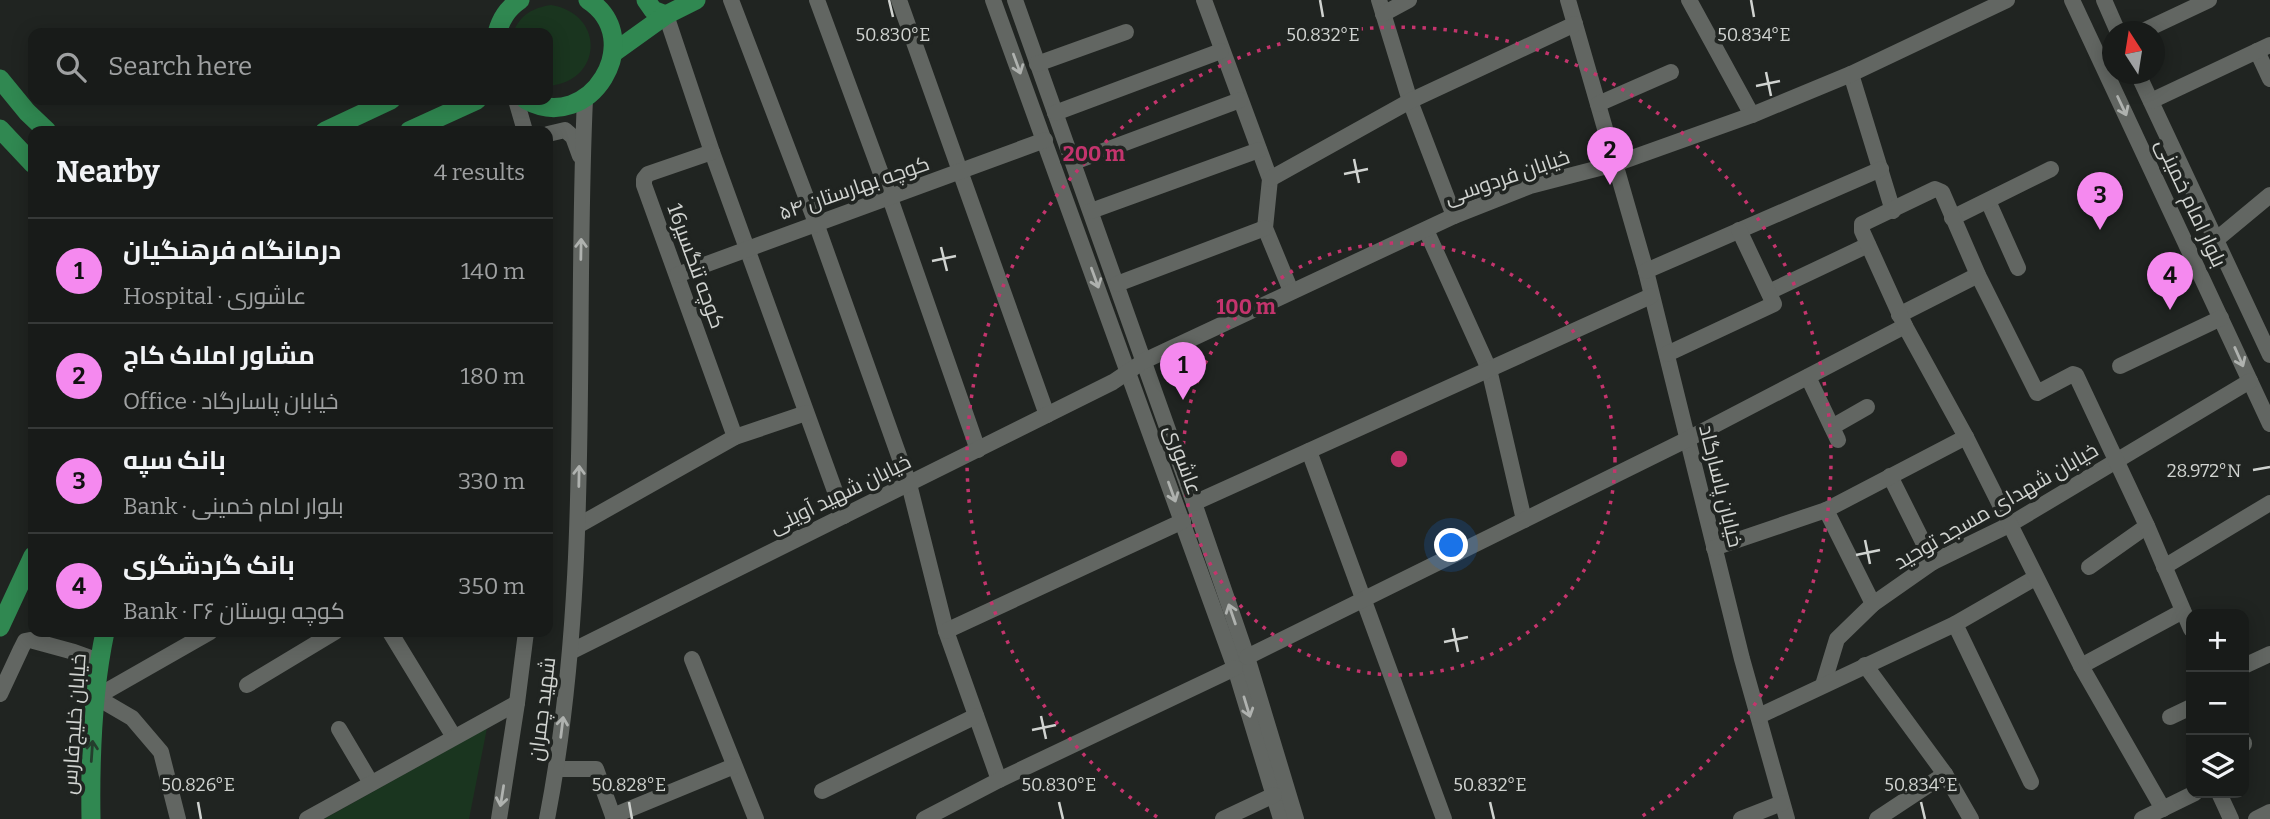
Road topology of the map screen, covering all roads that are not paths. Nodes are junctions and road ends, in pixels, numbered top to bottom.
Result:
1 (588, 0) edge
2 (646, 0) edge
3 (696, 0) edge
4 (731, 0) edge
5 (817, 0) edge
6 (899, 0) edge
7 (993, 0) edge
8 (1015, 0) edge
9 (1204, 0) edge
10 (1409, 0) edge
11 (1568, 0) edge
12 (1689, 0) edge
13 (2007, 0) edge
14 (2072, 0) edge
15 (2104, 0) edge
16 (2209, 0) edge
17 (513, 2) edge
18 (1381, 7) edge
19 (666, 15) junction
20 (2113, 21) edge
21 (2164, 21) edge
22 (1575, 24) junction
23 (498, 28) edge
24 (1126, 32) dead end
25 (2264, 48) edge
26 (1222, 51) junction
27 (613, 53) junction
28 (1037, 64) junction
29 (1671, 72) dead end
30 (1852, 74) junction
31 (0, 79) edge
32 (2270, 79) edge
33 (2143, 84) edge
34 (585, 99) junction
35 (1240, 100) junction
36 (1410, 101) junction
37 (2151, 101) junction
38 (1598, 104) junction
39 (380, 105) edge
40 (466, 105) edge
41 (517, 105) edge
42 (542, 105) edge
43 (1055, 113) junction
44 (1752, 115) junction
45 (41, 126) edge
46 (336, 126) edge
47 (421, 126) edge
48 (524, 126) edge
49 (0, 129) edge
50 (553, 133) edge
51 (1045, 140) junction
52 (1259, 150) junction
53 (712, 152) junction
54 (28, 159) edge
55 (582, 162) junction
56 (1074, 162) junction
57 (1615, 164) junction
58 (1881, 169) junction
59 (2052, 169) dead end
60 (962, 172) junction
61 (1270, 179) junction
62 (2270, 195) edge
63 (890, 198) junction
64 (1988, 201) junction
65 (1091, 211) junction
66 (1894, 211) junction
67 (1454, 216) junction
68 (1952, 218) junction
69 (817, 223) junction
70 (1265, 228) junction
71 (1426, 230) junction
72 (1739, 230) junction
73 (2217, 239) junction
74 (1868, 245) junction
75 (747, 249) junction
76 (2018, 268) dead end
77 (1646, 271) junction
78 (677, 275) junction
79 (1978, 275) junction
80 (1117, 284) junction
81 (1292, 290) junction
82 (1769, 292) junction
83 (1651, 296) junction
84 (2221, 318) junction
85 (1902, 321) junction
86 (1667, 354) junction
87 (2270, 355) edge
88 (1144, 361) junction
89 (2120, 366) dead end
90 (1489, 369) junction
91 (1128, 372) junction
92 (1808, 377) junction
93 (2250, 381) junction
94 (1867, 407) dead end
95 (806, 413) junction
96 (1047, 415) junction
97 (2270, 424) edge
98 (735, 437) junction
99 (1966, 437) junction
100 (1688, 439) junction
101 (978, 450) junction
102 (1309, 451) junction
103 (2117, 461) junction
104 (1890, 476) junction
105 (909, 484) junction
106 (1194, 503) junction
107 (2270, 503) edge
108 (1826, 510) junction
109 (844, 516) junction
110 (1524, 520) junction
111 (1183, 521) junction
112 (579, 525) junction
113 (2009, 525) junction
114 (2147, 526) junction
115 (1714, 548) junction
116 (1933, 562) junction
117 (28, 567) edge
118 (2089, 567) dead end
119 (2164, 567) junction
120 (2035, 578) junction
121 (1363, 600) junction
122 (1873, 604) junction
123 (2183, 611) junction
124 (2186, 618) edge
125 (1955, 624) junction
126 (0, 627) edge
127 (946, 631) junction
128 (104, 637) edge
129 (201, 637) edge
130 (327, 637) edge
131 (393, 637) edge
132 (525, 637) edge
133 (570, 652) junction
134 (2270, 654) edge
135 (692, 659) dead end
136 (99, 661) junction
137 (1241, 663) junction
138 (2249, 664) edge
139 (1866, 666) junction
140 (2081, 666) junction
141 (247, 685) dead end
142 (1823, 685) junction
143 (0, 694) edge
144 (96, 698) junction
145 (517, 703) junction
146 (2186, 709) edge
147 (976, 716) junction
148 (1759, 716) junction
149 (2170, 717) dead end
150 (339, 729) dead end
151 (454, 737) junction
152 (734, 766) junction
153 (557, 769) junction
154 (1945, 774) junction
155 (999, 780) junction
156 (2031, 782) dead end
157 (371, 783) junction
158 (822, 791) dead end
159 (1274, 795) junction
160 (2186, 797) edge
161 (2221, 798) edge
162 (2162, 808) junction
163 (1784, 811) edge
164 (2270, 812) edge
165 (614, 817) edge
166 (1277, 817) edge
167 (90, 819) edge
168 (178, 819) edge
169 (307, 819) edge
170 (499, 819) edge
171 (547, 819) edge
172 (756, 819) edge
173 (924, 819) edge
174 (1223, 819) edge
175 (1296, 819) edge
176 (1444, 819) edge
177 (1741, 819) edge
178 (1877, 819) edge
179 (1971, 819) edge
180 (2142, 819) edge
181 (2231, 819) edge
182 (2256, 819) edge

1 - 27 main road
2 - 19 main road
3 - 19 main road
4 - 69 street
5 - 63 street
6 - 60 street
7 -> 51 street, عاشوری
8 - 28 street, عاشوری
9 - 26 street
10 - 18 street
11 - 22 street, خیابان پاسارگاد
12 - 44 street
13 - 30 street, خیابان فردوسی
14 -> 84 street, بلوار امام خمینی
15 - 20 street
16 - 21 street
17 - 23 main road
18 - 36 street
19 - 27 main road
19 - 53 street
22 - 36 street
22 - 38 street, خیابان پاسارگاد
24 - 28 street
25 - 32 street
25 - 37 street
26 - 35 street
26 - 43 street
27 - 34 main road
28 - 43 street, عاشوری
29 - 38 street
30 - 44 street, خیابان فردوسی
30 - 58 street
31 - 45 main road
33 - 37 street, بلوار امام خمینی
34 - 42 main road
34 - 55 street, شهید چمران
35 - 52 street
35 - 56 street
36 - 61 street
36 - 67 street
37 - 73 street, بلوار امام خمینی
38 - 57 street, خیابان پاسارگاد
39 - 46 main road
40 - 47 main road
41 - 48 street
43 - 56 street, عاشوری
44 - 57 street, خیابان فردوسی
49 - 54 main road
50 - 55 street
51 - 60 street, کوچه بهارستان ۵۴
51 -> 91 street, عاشوری
52 - 61 street
52 - 65 street
53 - 75 street
53 - 78 street, کوچه تنگسیر16
112 -> 55 street, شهید چمران
56 - 65 street, عاشوری
57 - 67 street, خیابان فردوسی
57 - 77 street, خیابان پاسارگاد
58 - 66 street
58 - 72 street
59 - 64 street
60 - 63 street, کوچه بهارستان ۵۴
60 - 96 street
61 - 70 street
62 - 73 street
63 - 69 street, کوچه بهارستان ۵۴
63 - 101 street
64 - 68 street
64 - 76 street
65 - 80 street, عاشوری
66 - 68 street
66 - 74 street
67 - 71 street, خیابان فردوسی
68 - 79 street
69 - 75 street, کوچه بهارستان ۵۴
69 - 105 street
70 - 80 street
70 - 81 street
71 - 81 street, خیابان فردوسی
71 - 90 street
72 - 77 street
72 - 82 street
73 - 87 street, بلوار امام خمینی
74 - 82 street
74 - 85 street
75 - 78 street, کوچه بهارستان ۵۴
75 - 95 street
77 - 83 street, خیابان پاسارگاد
78 - 98 street, کوچه تنگسیر16
79 - 85 street
79 - 103 street
80 - 88 street, عاشوری
81 - 88 street, خیابان فردوسی
82 - 86 street
83 - 86 street, خیابان پاسارگاد
83 - 90 street
84 - 89 street
84 -> 93 street, بلوار امام خمینی
85 - 92 street
85 - 99 street
86 - 100 street, خیابان پاسارگاد
88 - 91 street, خیابان فردوسی
88 - 106 street, عاشوری
90 - 102 street
90 - 110 street
91 - 96 street, خیابان شهید آوینی
91 -> 111 street, عاشوری
92 - 94 street
92 - 100 street
93 - 97 street, بلوار امام خمینی
93 - 103 street, خیابان شهدای مسجد توحید
95 - 98 street
95 - 109 street
96 - 101 street, خیابان شهید آوینی
98 - 112 street
99 - 104 street
99 - 113 street
100 - 110 street
100 - 115 street, خیابان پاسارگاد
101 - 105 street, خیابان شهید آوینی
102 - 106 street
102 - 121 street
103 - 113 street, خیابان شهدای مسجد توحید
103 - 114 street
104 - 108 street
104 - 116 street
105 - 109 street, خیابان شهید آوینی
105 - 127 street
137 -> 106 street, عاشوری
107 - 119 street
108 - 115 street
108 - 122 street
109 - 133 street, خیابان شهید آوینی
110 - 121 street
111 - 127 street
111 - 137 street, عاشوری
112 - 133 street, شهید چمران
113 - 116 street, خیابان شهدای مسجد توحید
113 - 120 street
114 - 118 street
114 - 119 street
115 - 148 street, خیابان پاسارگاد
116 - 122 street, خیابان شهدای مسجد توحید
117 - 126 main road
119 - 123 street
120 - 125 street
120 - 140 street
121 - 137 street
121 - 176 street
122 - 142 street, خیابان شهدای مسجد توحید
123 - 124 street
123 - 140 street
125 - 139 street
125 - 156 street
127 - 147 street
128 - 136 main road, خیابان خلیج‌فارس
129 - 144 street
130 - 141 street
131 - 151 street
132 - 145 street, شهید چمران
153 -> 133 street, شهید چمران
134 - 138 street
135 - 152 street
136 - 143 street
136 - 144 main road, خیابان خلیج‌فارس
137 - 155 street
137 -> 159 street, عاشوری
137 - 175 street, عاشوری
139 - 142 street
139 - 154 street
140 - 162 street
142 - 148 street
167 -> 144 main road, خیابان خلیج‌فارس
144 - 168 street
145 - 151 street
145 -> 170 street, شهید چمران
146 - 149 street
147 - 155 street
147 - 158 street
148 - 163 street, خیابان پاسارگاد
150 - 157 street
151 - 157 street
152 - 165 street
152 - 172 street
153 - 165 street
153 - 171 street, شهید چمران
154 - 178 street
154 - 179 street
155 - 173 street
157 - 169 street
159 - 166 street, عاشوری
159 - 174 street
160 - 162 street
161 - 181 street
162 - 180 street
163 - 177 street
164 - 182 street

